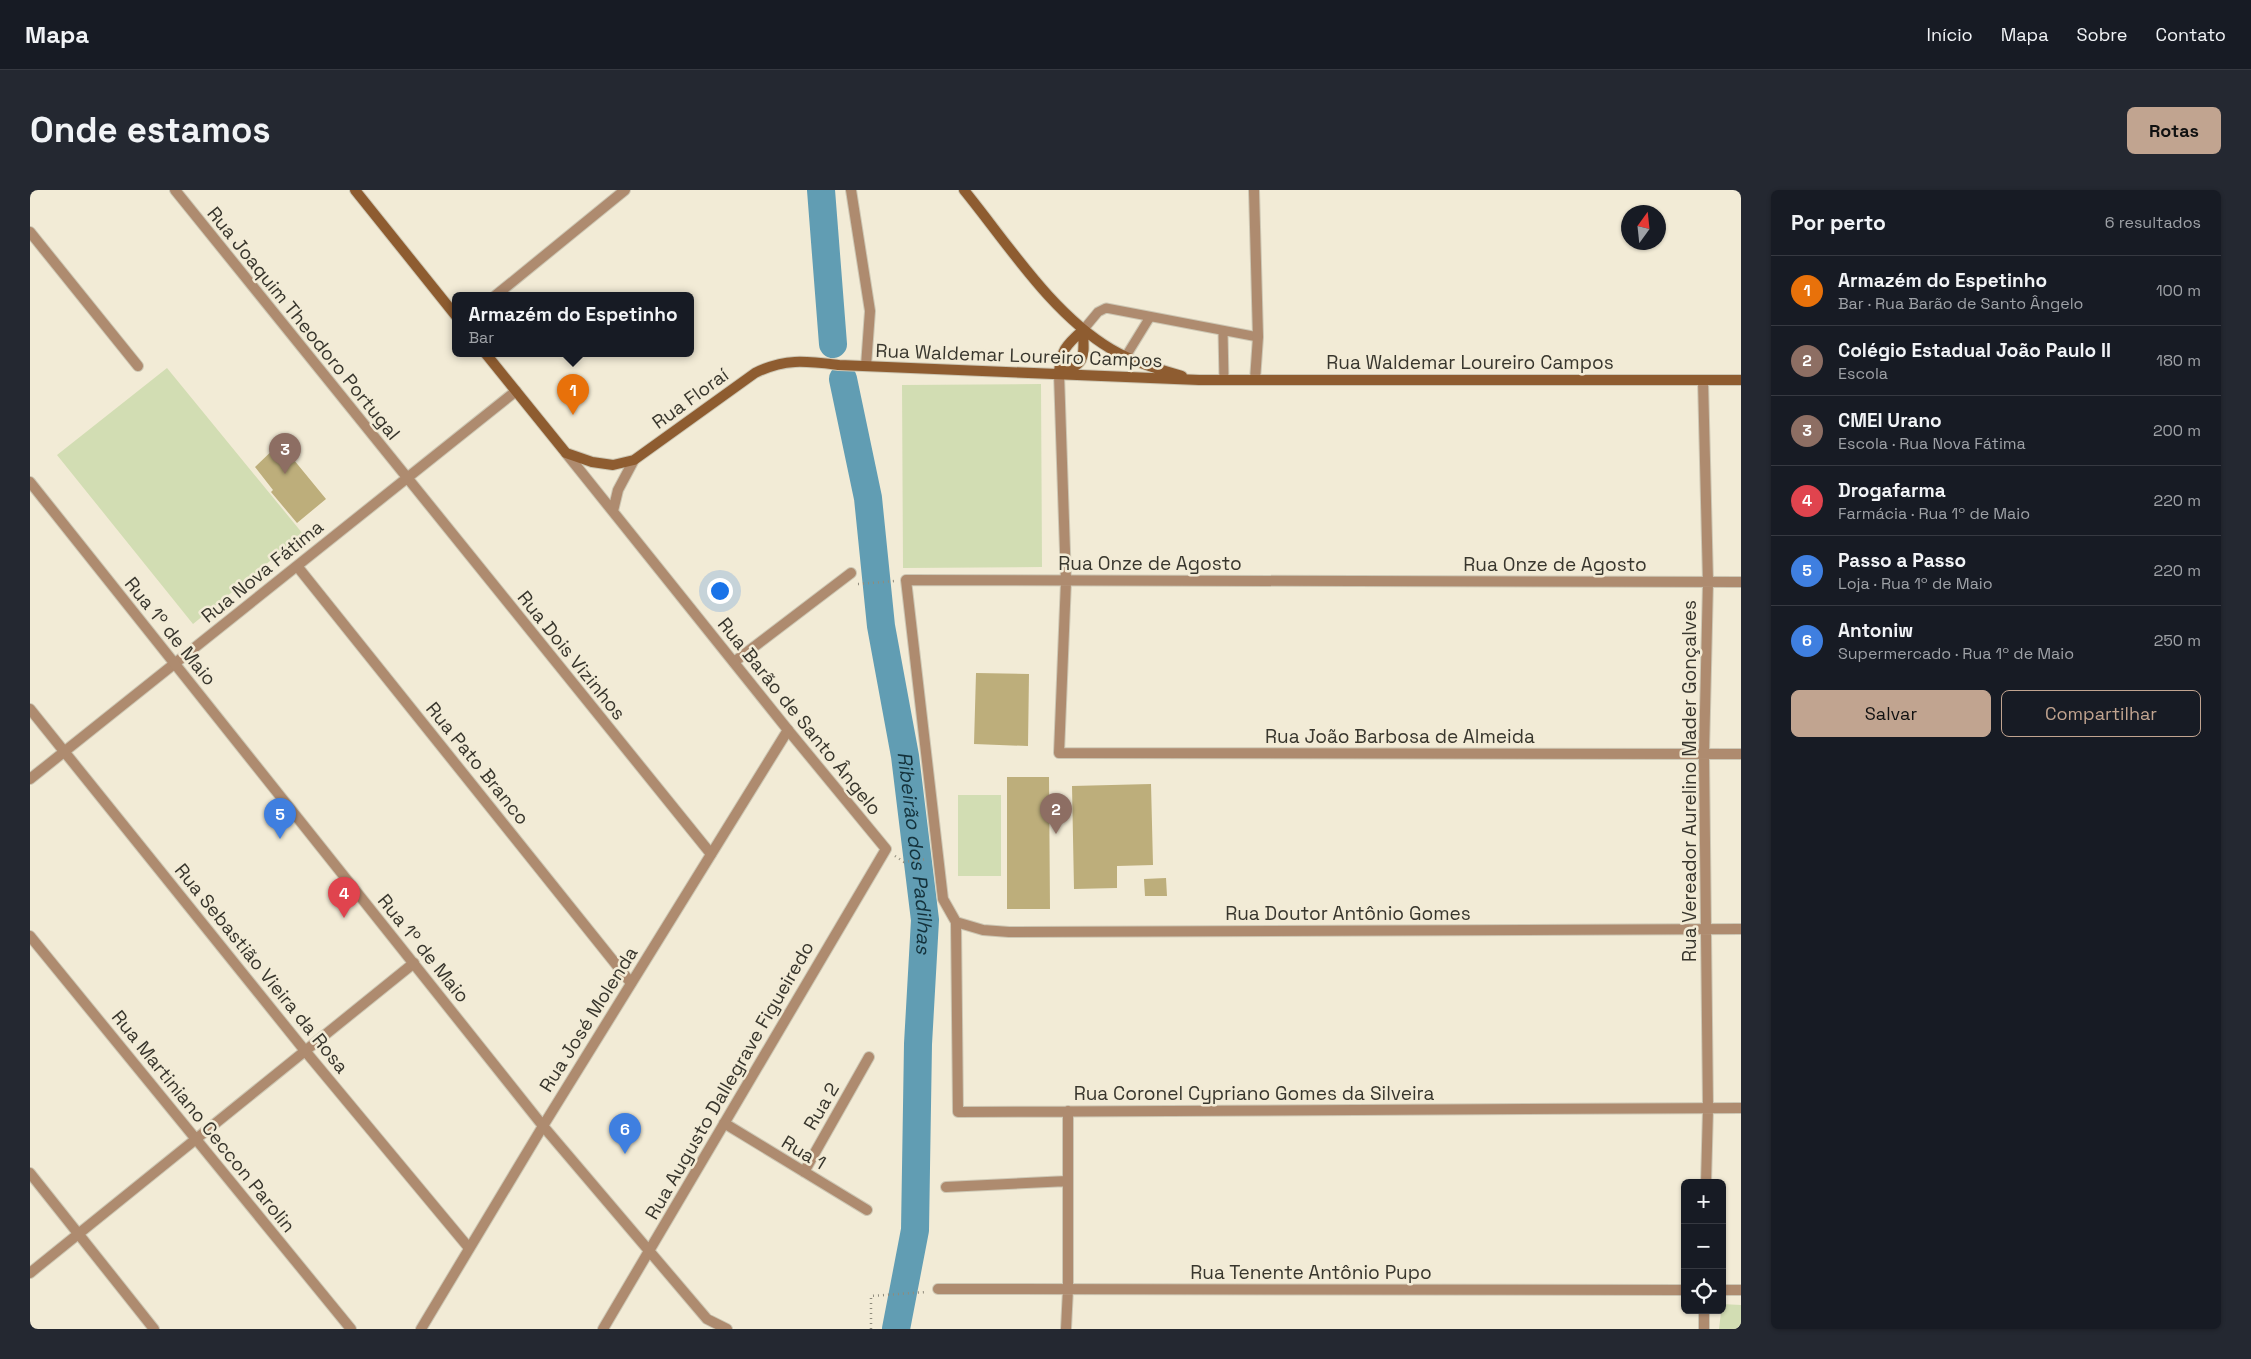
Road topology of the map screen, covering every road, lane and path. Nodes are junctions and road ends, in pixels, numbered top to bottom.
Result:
1 (175, 190) edge
2 (355, 190) edge
3 (625, 190) edge
4 (851, 190) edge
5 (964, 190) edge
6 (1254, 190) edge
7 (30, 232) edge
8 (500, 292) edge
9 (452, 311) edge
10 (1150, 317) junction
11 (1083, 330) junction
12 (1223, 332) junction
13 (1258, 338) junction
14 (1126, 356) junction
15 (488, 357) edge
16 (839, 365) joint
17 (138, 366) dead end
18 (866, 366) junction
19 (1059, 374) junction
20 (1199, 380) junction
21 (1224, 380) junction
22 (1256, 380) junction
23 (1704, 380) junction
24 (1741, 380) edge
25 (516, 391) junction
26 (566, 453) junction
27 (634, 460) junction
28 (406, 479) junction
29 (30, 482) edge
30 (613, 511) junction
31 (297, 566) junction
32 (851, 573) dead end
33 (897, 580) dead end
34 (1066, 580) junction
35 (1708, 582) junction
36 (1741, 582) edge
37 (854, 584) dead end
38 (734, 662) junction
39 (174, 664) junction
40 (30, 709) edge
41 (788, 730) junction
42 (65, 751) junction
43 (1704, 754) junction
44 (1741, 754) edge
45 (30, 779) edge
46 (886, 849) joint
47 (711, 854) junction
48 (929, 859) dead end
49 (904, 862) dead end
50 (956, 922) junction
51 (1741, 928) edge
52 (1705, 929) junction
53 (30, 936) edge
54 (414, 963) junction
55 (631, 983) junction
56 (306, 1052) junction
57 (869, 1057) dead end
58 (1741, 1108) edge
59 (1708, 1109) junction
60 (1068, 1111) junction
61 (724, 1123) junction
62 (543, 1126) junction
63 (196, 1140) junction
64 (804, 1172) junction
65 (30, 1173) edge
66 (1706, 1179) edge
67 (1068, 1181) junction
68 (946, 1187) dead end
69 (867, 1210) dead end
70 (79, 1234) junction
71 (470, 1248) junction
72 (648, 1252) junction
73 (30, 1273) edge
74 (938, 1289) dead end
75 (1068, 1289) junction
76 (1681, 1290) edge
77 (1726, 1290) edge
78 (1741, 1290) edge
79 (925, 1293) dead end
80 (1704, 1314) edge
81 (708, 1324) edge
82 (154, 1329) edge
83 (351, 1329) edge
84 (421, 1329) edge
85 (603, 1329) edge
86 (727, 1329) edge
87 (871, 1329) edge
88 (1066, 1329) edge
89 (1704, 1329) edge

1 - 28 street, Rua Joaquim Theodoro Portugal
2 - 9 main road
3 - 8 street
4 - 18 street
5 - 11 main road, Rua Waldemar Loureiro Campos
6 - 13 street
7 - 17 street
10 - 11 lane
10 - 12 lane
10 - 14 lane
11 - 14 main road, Rua Waldemar Loureiro Campos
11 - 19 main road
11 - 19 main road
12 - 13 lane
12 - 21 lane
13 - 22 street
14 - 20 main road, Rua Waldemar Loureiro Campos
15 - 25 main road, Rua Barão de Santo Ângelo
16 - 18 main road, Rua Waldemar Loureiro Campos
16 - 27 main road, Rua Floraí
18 - 19 main road, Rua Waldemar Loureiro Campos
19 - 20 main road, Rua Waldemar Loureiro Campos
19 - 34 street
20 - 21 main road, Rua Waldemar Loureiro Campos
21 - 22 main road, Rua Waldemar Loureiro Campos
22 - 23 main road, Rua Waldemar Loureiro Campos
23 - 24 main road, Rua Waldemar Loureiro Campos
23 - 35 street, Rua Vereador Aurelino Mader Gonçalves
25 - 26 main road, Rua Barão de Santo Ângelo
25 - 28 street, Rua Nova Fátima
26 - 27 main road, Rua Floraí
26 - 30 street, Rua Barão de Santo Ângelo
27 - 30 street
28 - 31 street, Rua Nova Fátima
28 - 47 street, Rua Dois Vizinhos
29 - 39 street, Rua 1º de Maio
30 - 38 street, Rua Barão de Santo Ângelo
31 - 39 street, Rua Nova Fátima
31 - 55 street, Rua Pato Branco
32 - 38 street
33 - 37 path
34 - 35 street, Rua Onze de Agosto
34 - 43 street, Rua João Barbosa de Almeida
34 - 50 street, Rua Onze de Agosto
35 - 36 street, Rua Onze de Agosto
35 - 43 street, Rua Vereador Aurelino Mader Gonçalves
38 - 41 street, Rua Barão de Santo Ângelo
39 - 42 street, Rua Nova Fátima
39 - 54 street, Rua 1º de Maio
40 - 42 street, Rua Sebastião Vieira da Rosa
41 - 46 street, Rua Barão de Santo Ângelo
41 - 47 street, Rua José Molenda
42 - 45 street, Rua Nova Fátima
42 - 56 street, Rua Sebastião Vieira da Rosa
43 - 44 street, Rua João Barbosa de Almeida
43 - 52 street, Rua Vereador Aurelino Mader Gonçalves
46 - 61 street, Rua Augusto Dallegrave Figueiredo
47 - 55 street, Rua José Molenda
48 - 49 path
50 - 52 street, Rua Doutor Antônio Gomes
50 - 60 street, Rua Coronel Cypriano Gomes da Silveira
51 - 52 street, Rua Doutor Antônio Gomes
52 - 59 street, Rua Vereador Aurelino Mader Gonçalves
53 - 63 street, Rua Martiniano Ceccon Parolin
54 - 56 street
54 - 62 street, Rua 1º de Maio
55 - 62 street, Rua José Molenda
56 - 63 street
56 - 71 street, Rua Sebastião Vieira da Rosa
57 - 64 street, Rua 2
58 - 59 street, Rua Coronel Cypriano Gomes da Silveira
59 - 60 street, Rua Coronel Cypriano Gomes da Silveira
59 - 66 street, Rua Vereador Aurelino Mader Gonçalves
60 - 67 street
61 - 64 street, Rua 1
61 - 72 street, Rua Augusto Dallegrave Figueiredo
62 - 71 street, Rua José Molenda
62 - 72 street, Rua 1º de Maio
63 - 70 street
63 - 83 street, Rua Martiniano Ceccon Parolin
64 - 69 street, Rua 1
65 - 70 street
67 - 68 street
67 - 75 street
70 - 73 street
70 - 82 street
71 - 84 street, Rua José Molenda
72 - 81 street, Rua 1º de Maio
72 - 85 street, Rua Augusto Dallegrave Figueiredo
74 - 75 street, Rua Tenente Antônio Pupo
75 - 76 street, Rua Tenente Antônio Pupo
75 - 88 street
77 - 78 street
79 - 87 path
80 - 89 street
81 - 86 street, Rua 1º de Maio

